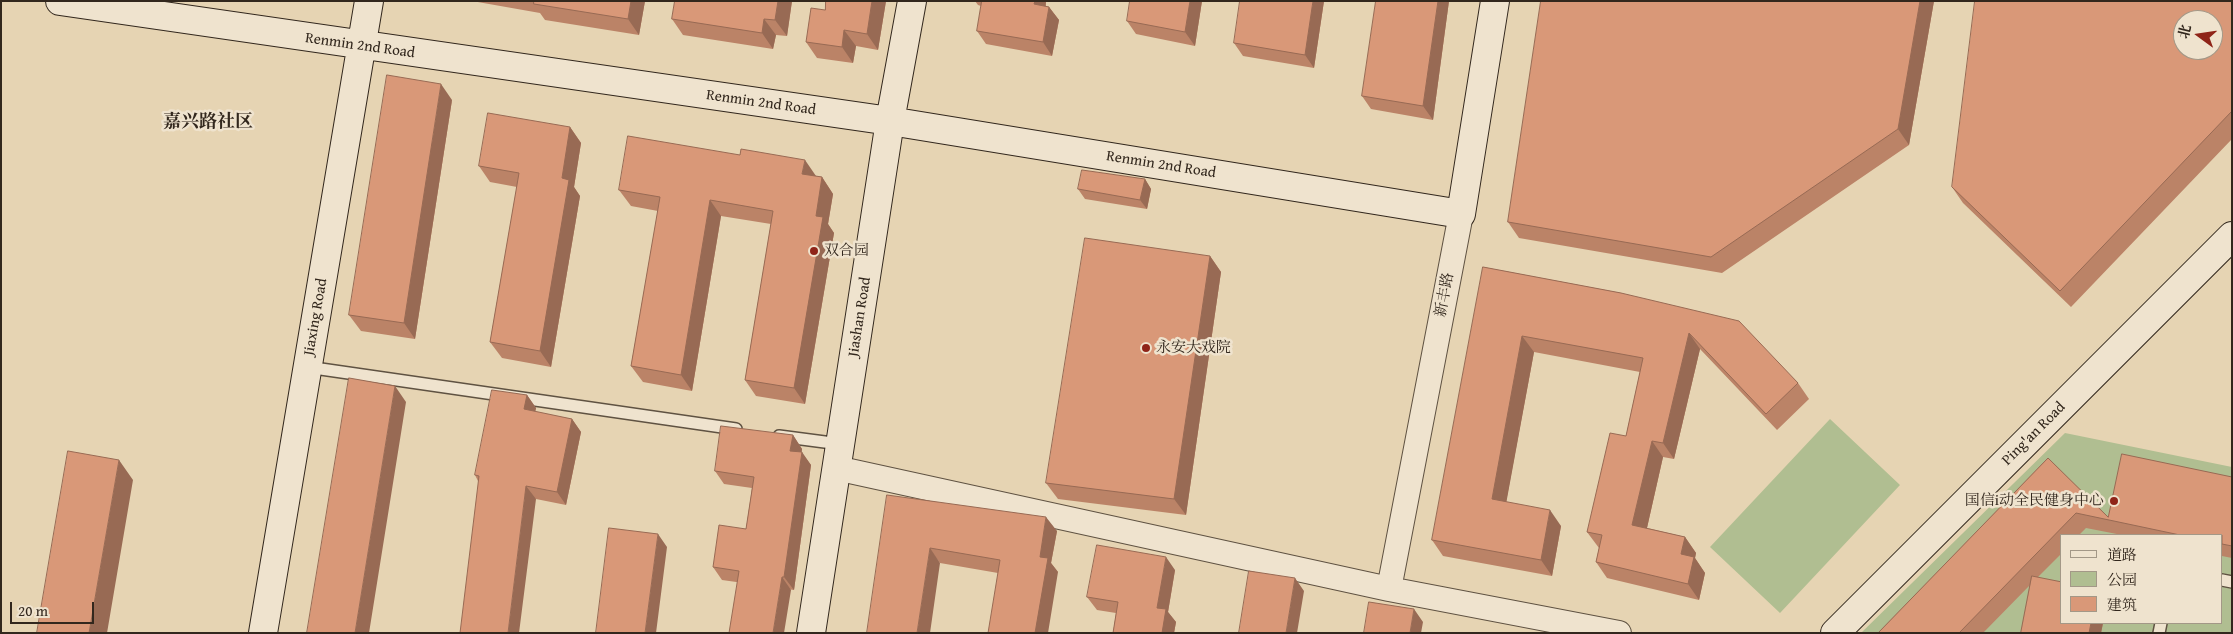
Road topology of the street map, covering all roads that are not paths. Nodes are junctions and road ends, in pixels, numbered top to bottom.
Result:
1 (60, 1) edge
2 (369, 1) edge
3 (912, 1) edge
4 (1495, 1) edge
5 (361, 46) junction
6 (890, 121) junction
7 (1460, 214) junction
8 (2232, 236) edge
9 (307, 367) junction
10 (751, 432) edge
11 (771, 434) edge
12 (838, 456) junction
13 (1389, 589) junction
14 (263, 633) edge
15 (811, 633) edge
16 (1619, 633) edge
17 (1835, 633) edge

1 - 5 street, Renmin 2nd Road
2 - 5 street, Jiaxing Road
3 - 6 street, Jiashan Road
4 - 7 street, 新丰路
5 - 6 street, Renmin 2nd Road
5 - 9 street, Jiaxing Road
6 - 7 street, Renmin 2nd Road
6 - 12 street, Jiashan Road
7 - 13 street, 新丰路
8 - 17 street, Ping'an Road
9 - 10 lane
9 - 14 street, Jiaxing Road
11 - 12 lane
12 - 13 street
12 - 15 street, Jiashan Road
13 - 16 street

